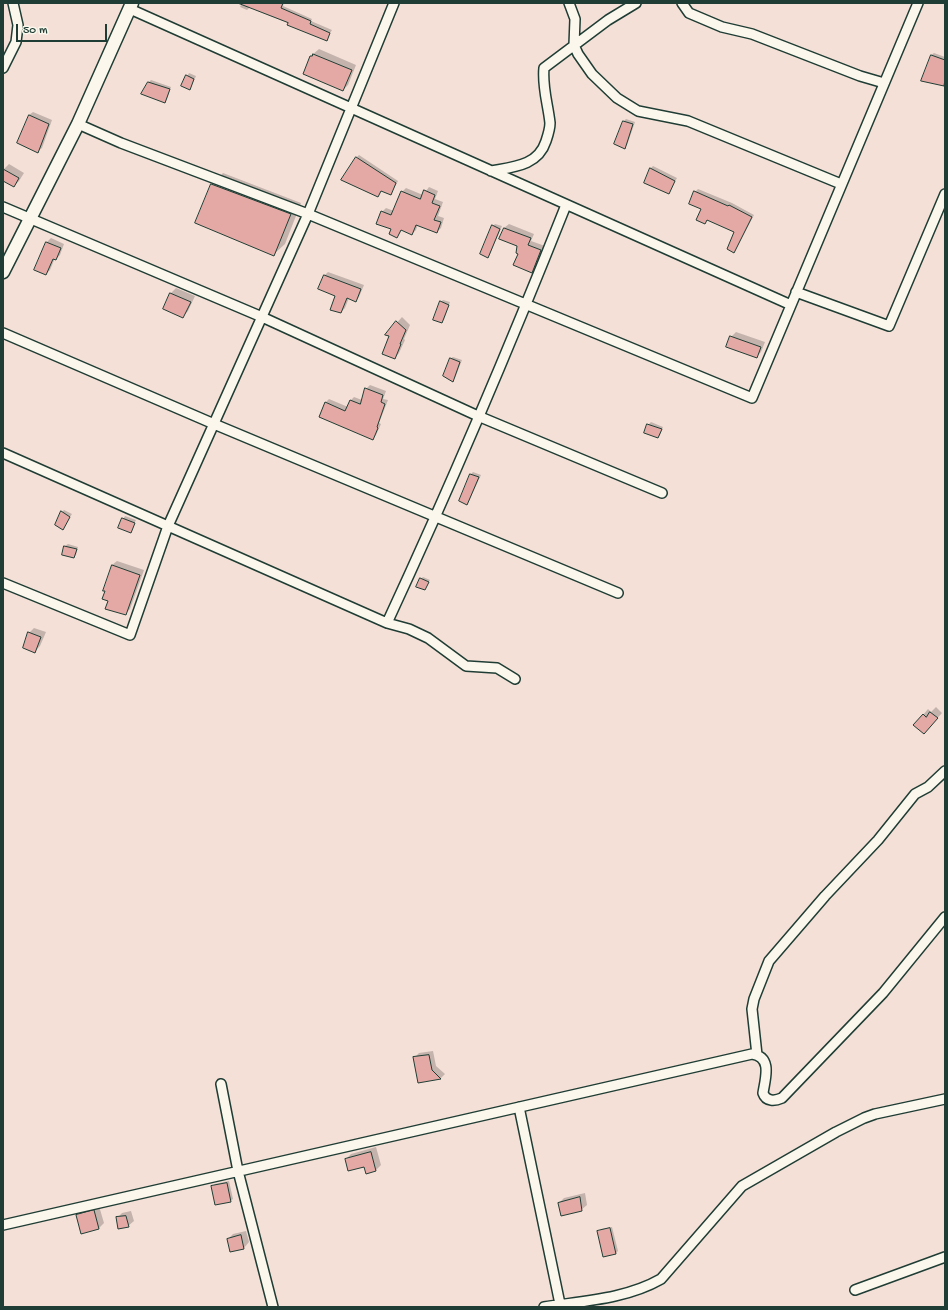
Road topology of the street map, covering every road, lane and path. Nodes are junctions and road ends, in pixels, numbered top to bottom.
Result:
1 (13, 3) edge
2 (393, 3) edge
3 (569, 3) edge
4 (636, 3) edge
5 (682, 3) edge
6 (918, 3) edge
7 (131, 6) edge
8 (574, 44) junction
9 (3, 68) edge
10 (884, 83) junction
11 (351, 107) junction
12 (78, 124) junction
13 (491, 171) junction
14 (842, 184) junction
15 (945, 194) edge
16 (566, 205) junction
17 (3, 207) edge
18 (308, 214) junction
19 (30, 218) junction
20 (3, 272) edge
21 (796, 292) junction
22 (791, 305) junction
23 (526, 306) junction
24 (262, 317) junction
25 (3, 333) edge
26 (478, 416) junction
27 (214, 424) junction
28 (3, 453) edge
29 (662, 493) dead end
30 (436, 517) junction
31 (168, 526) junction
32 (3, 583) edge
33 (618, 593) dead end
34 (388, 623) junction
35 (515, 679) dead end
36 (945, 771) edge
37 (945, 916) edge
38 (757, 1055) junction
39 (221, 1084) dead end
40 (945, 1099) edge
41 (519, 1107) junction
42 (238, 1171) junction
43 (3, 1224) edge
44 (945, 1257) edge
45 (855, 1290) dead end
46 (560, 1304) junction
47 (273, 1307) edge
48 (544, 1307) edge

1 - 9 street
2 - 11 street
3 - 8 street
4 - 8 street
5 - 10 street
6 - 10 street
7 - 11 street
7 - 12 street
8 - 13 street
8 - 14 street
10 - 14 street
11 - 13 street
11 - 18 street
12 - 18 street
12 - 19 street
13 - 16 street
14 - 21 street
15 - 21 street
16 - 22 street
16 - 23 street
17 - 19 street
18 - 23 street
18 - 24 street
19 - 20 street
19 - 24 street
21 - 22 street
22 - 23 street
23 - 26 street
24 - 26 street
24 - 27 street
25 - 27 street
26 - 29 street
26 - 30 street
27 - 30 street
27 - 31 street
28 - 31 street
30 - 33 street
30 - 34 street
31 - 32 street
31 - 34 street
34 - 35 street
36 - 38 street
37 - 38 street
38 - 41 street
39 - 42 street
40 - 46 street
41 - 42 street
41 - 46 street
42 - 43 street
42 - 47 street
44 - 45 street
46 - 48 street

